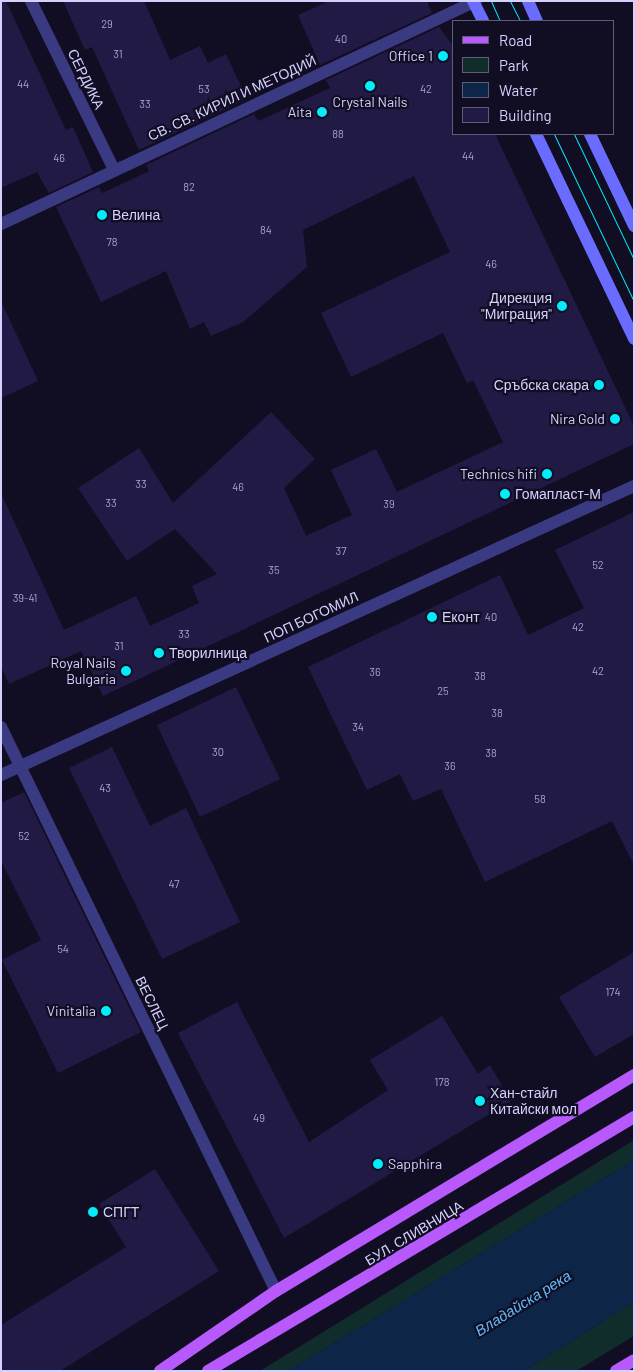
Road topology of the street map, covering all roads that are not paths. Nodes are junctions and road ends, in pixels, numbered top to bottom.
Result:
1 (31, 1) edge
2 (528, 1) edge
3 (474, 2) edge
4 (483, 20) edge
5 (538, 20) edge
6 (536, 135) edge
7 (590, 135) edge
8 (114, 170) junction
9 (1, 224) edge
10 (634, 226) edge
11 (634, 339) edge
12 (634, 486) edge
13 (1, 727) edge
14 (20, 767) junction
15 (1, 775) edge
16 (634, 1075) edge
17 (634, 1117) edge
18 (276, 1292) junction
19 (634, 1360) edge
20 (160, 1371) edge
21 (208, 1371) edge
22 (616, 1371) edge

1 - 8 street, СЕРДИКА
2 - 5 main road
3 - 4 main road
3 - 8 street, СВ. СВ. КИРИЛ И МЕТОДИЙ
6 - 11 main road
7 - 10 main road
8 - 9 street, СВ. СВ. КИРИЛ И МЕТОДИЙ
12 - 14 street, ПОП БОГОМИЛ
13 - 14 street, ВЕСЛЕЦ
14 - 15 street, ПОП БОГОМИЛ
14 - 18 street, ВЕСЛЕЦ
16 - 18 main road
17 - 21 main road, БУЛ. СЛИВНИЦА
18 - 20 main road
19 - 22 main road

